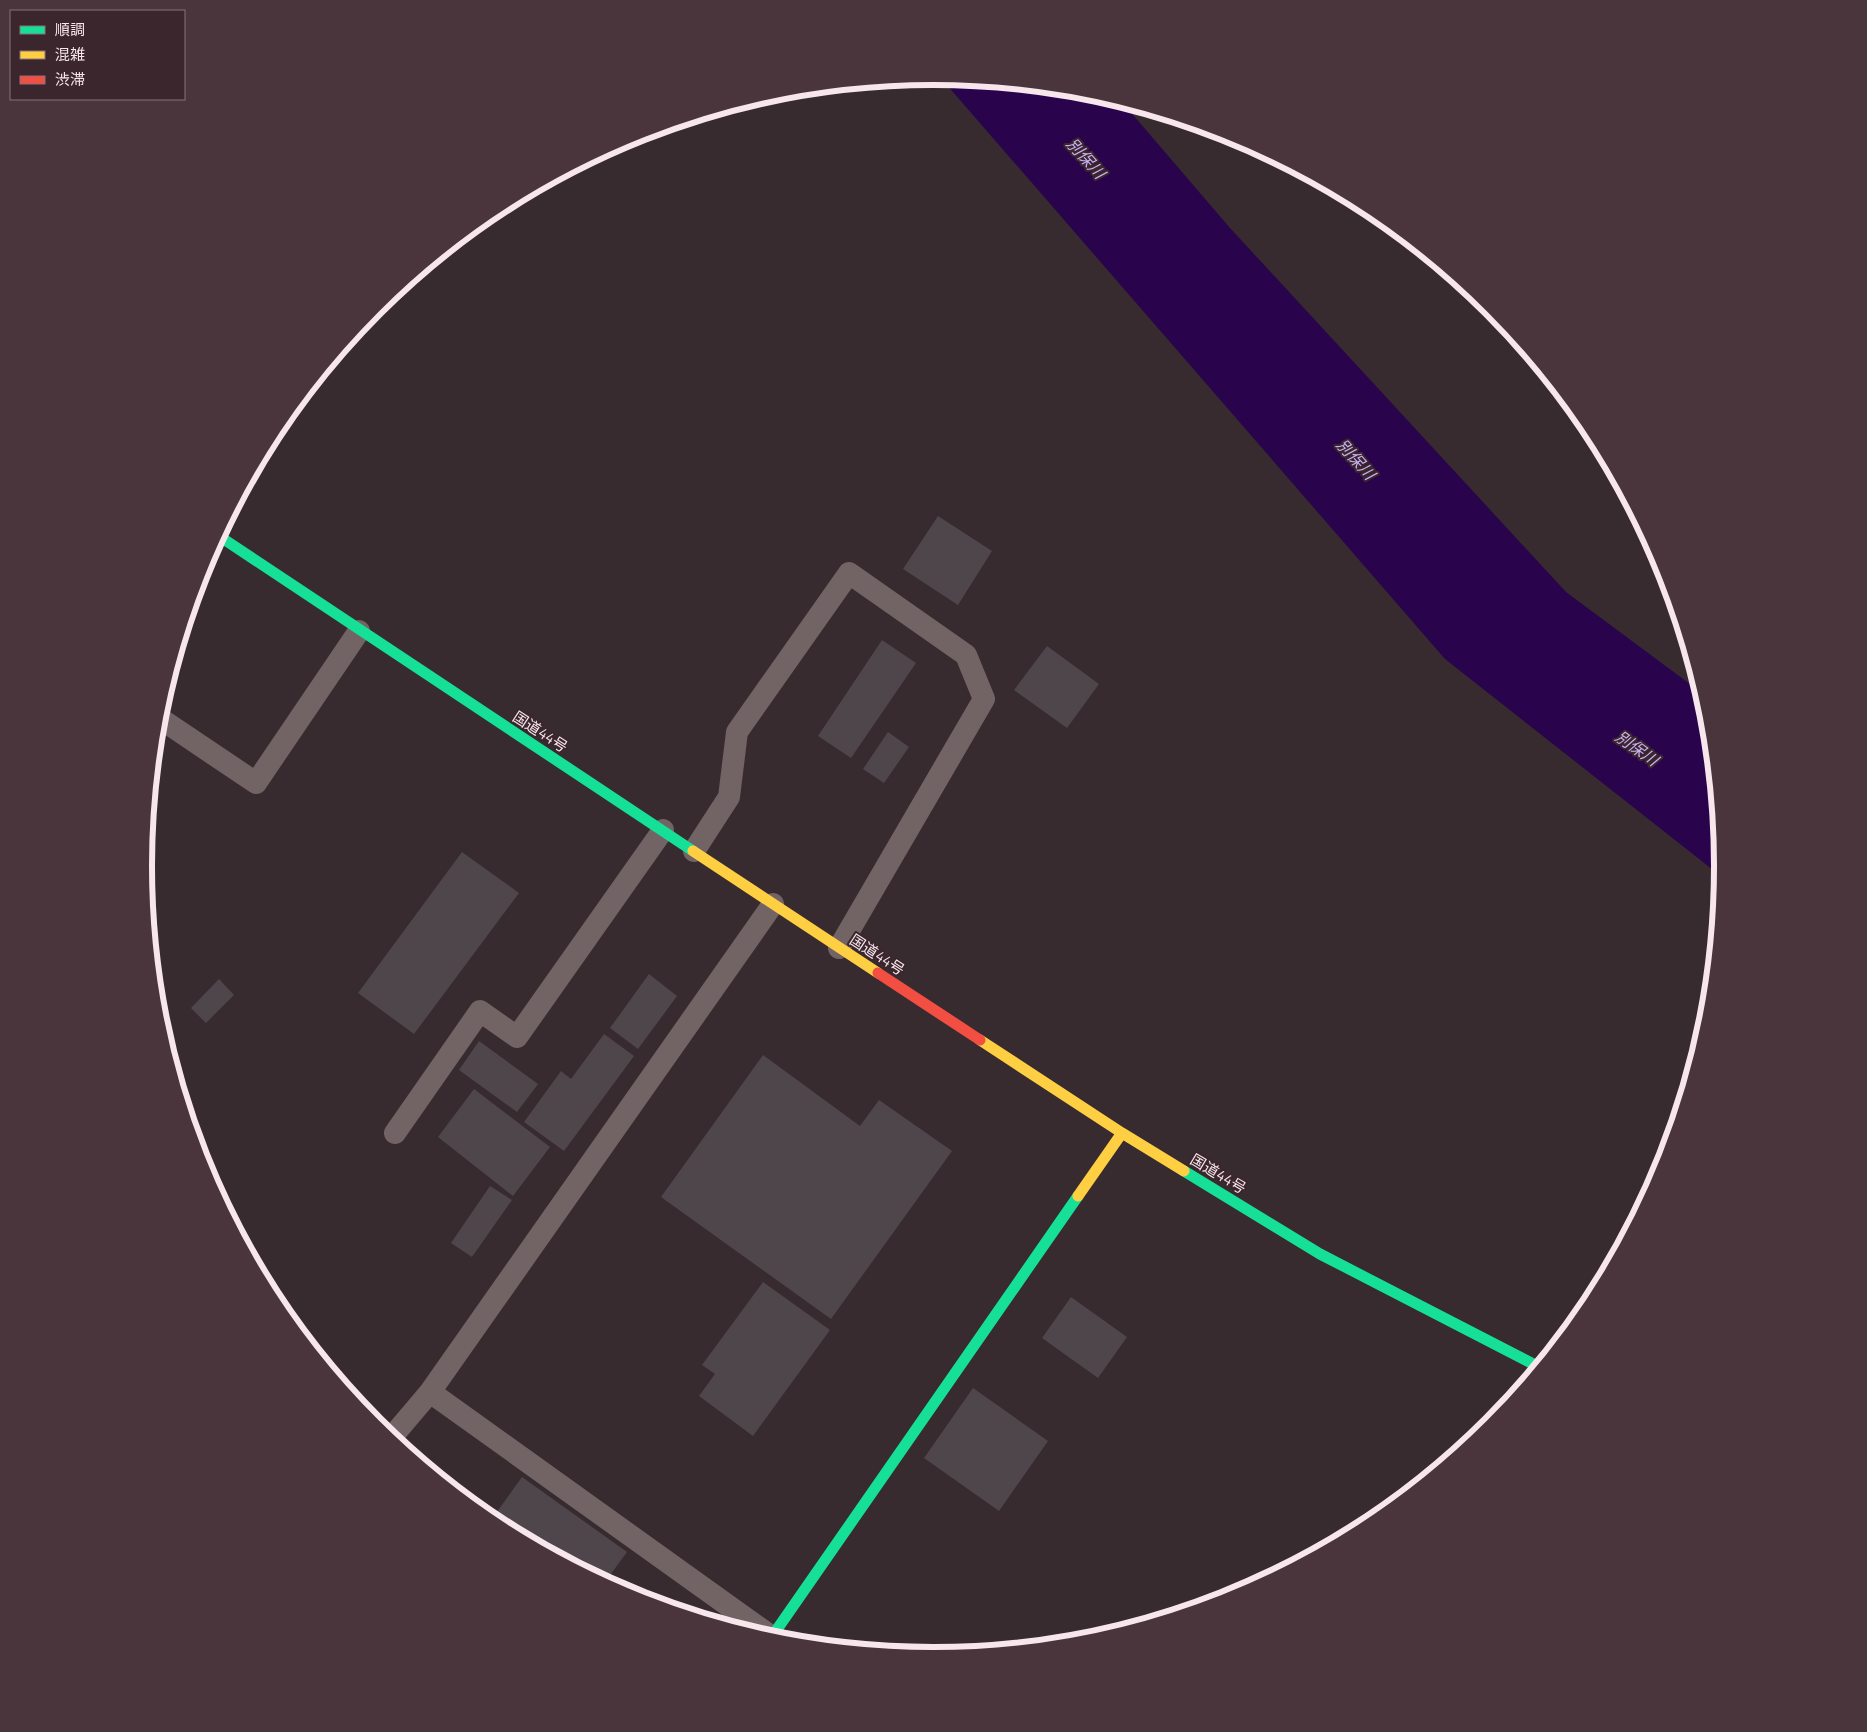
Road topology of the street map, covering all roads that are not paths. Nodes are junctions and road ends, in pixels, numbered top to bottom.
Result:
1 (224, 540) edge
2 (359, 630) junction
3 (166, 723) edge
4 (663, 830) junction
5 (694, 851) junction
6 (773, 904) junction
7 (839, 948) junction
8 (395, 1133) dead end
9 (1122, 1133) junction
10 (1534, 1365) edge
11 (430, 1392) junction
12 (396, 1432) edge
13 (755, 1626) edge
14 (777, 1631) edge

1 - 2 main road, 国道44号
2 - 3 lane
2 - 4 main road, 国道44号
4 - 5 main road, 国道44号
4 - 8 lane
5 - 6 main road, 国道44号
5 - 7 lane
6 - 7 main road, 国道44号
6 - 11 lane
7 - 9 main road, 国道44号
9 - 10 main road, 国道44号
9 - 14 main road
11 - 12 lane
11 - 13 lane

